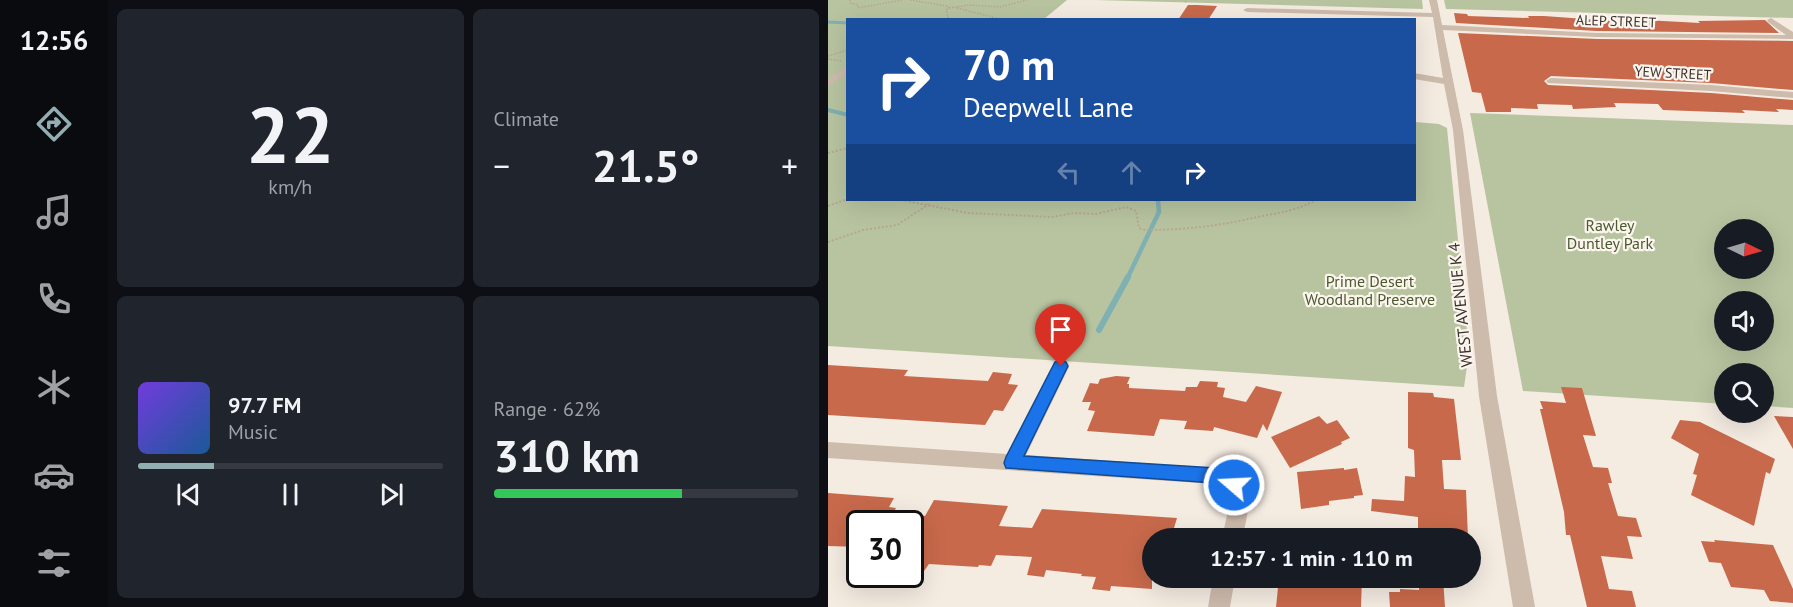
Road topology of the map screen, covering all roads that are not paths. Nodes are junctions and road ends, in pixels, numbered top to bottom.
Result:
1 (1247, 10) dead end
2 (1435, 14) edge
3 (1408, 17) edge
4 (1771, 20) dead end
5 (1793, 37) edge
6 (844, 65) edge
7 (1416, 76) edge
8 (1449, 81) junction
9 (1551, 81) dead end
10 (828, 83) edge
11 (1793, 95) edge
12 (1061, 366) dead end
13 (828, 450) edge
14 (1012, 463) junction
15 (1234, 528) edge
16 (1222, 588) edge
17 (1218, 607) edge
18 (1524, 607) edge

1 - 3 street, ALEP STREET
2 - 3 street, ALEP STREET
2 - 5 street, ALEP STREET
2 - 8 street, WEST AVENUE K 4
4 - 5 street
6 - 10 street
7 - 8 street
8 - 18 street, WEST AVENUE K 4
9 - 11 street, YEW STREET
12 - 14 street
13 - 14 street
14 - 15 street
16 - 17 street

